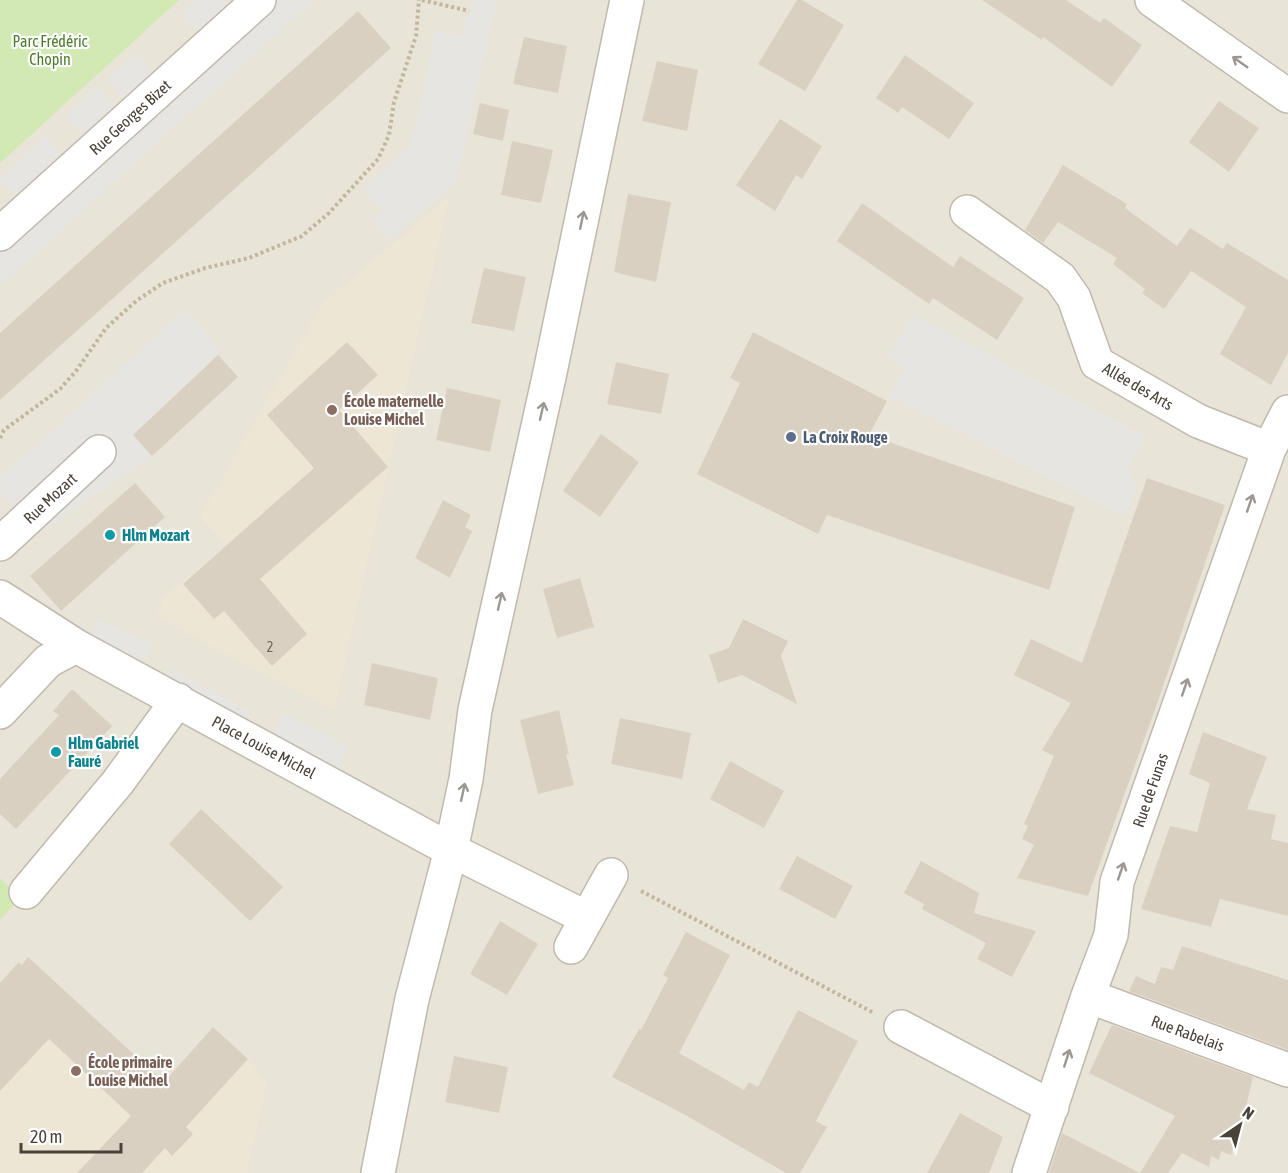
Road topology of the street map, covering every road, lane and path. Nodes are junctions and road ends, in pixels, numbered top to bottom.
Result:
1 (259, 0) edge
2 (421, 0) edge
3 (627, 0) edge
4 (1152, 0) edge
5 (469, 11) dead end
6 (1288, 96) edge
7 (968, 212) dead end
8 (0, 234) edge
9 (1288, 412) edge
10 (0, 438) edge
11 (1269, 449) junction
12 (99, 452) dead end
13 (0, 544) edge
14 (0, 597) edge
15 (76, 646) junction
16 (177, 700) junction
17 (0, 712) edge
18 (451, 849) junction
19 (611, 875) joint
20 (26, 892) dead end
21 (587, 918) junction
22 (571, 947) dead end
23 (1088, 996) junction
24 (901, 1027) joint
25 (1288, 1070) edge
26 (1052, 1107) junction
27 (378, 1173) edge
28 (1029, 1173) edge

1 - 8 street, Rue Georges Bizet
2 - 5 path
2 - 10 path
18 -> 3 street
6 -> 4 street
7 - 11 street, Allée des Arts
9 - 11 street, Rue de Funas
23 -> 11 street, Rue de Funas
12 - 13 street, Rue Mozart
14 - 15 street, Place Louise Michel
15 - 16 street, Place Louise Michel
15 - 17 street
16 - 18 street, Place Louise Michel
16 - 20 street
18 - 21 street, Place Louise Michel
18 - 27 street
19 - 21 street
19 - 24 path
21 - 22 street
23 - 25 street, Rue Rabelais
26 -> 23 street, Rue de Funas
24 - 26 street
26 - 28 street, Rue de Funas

